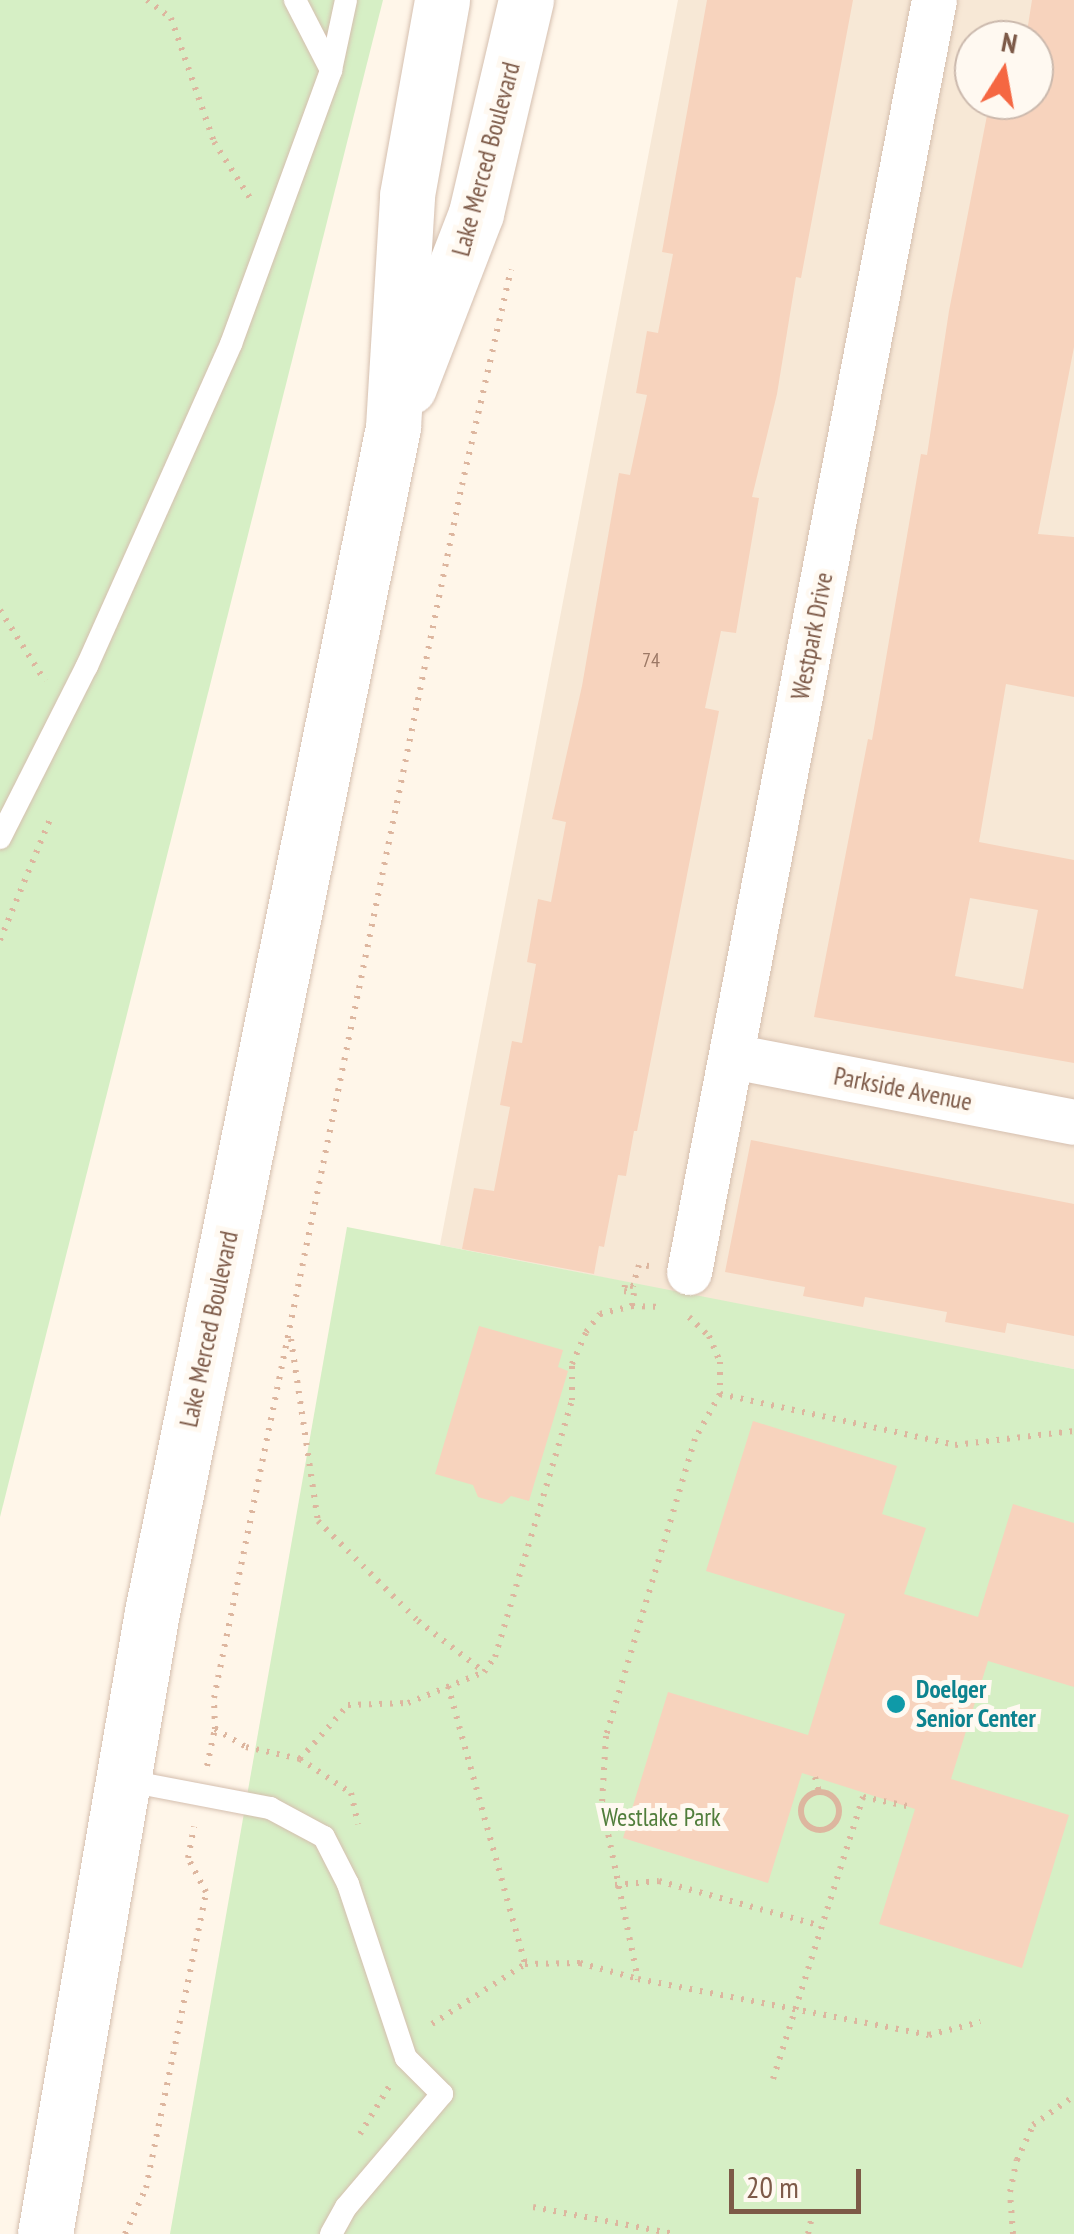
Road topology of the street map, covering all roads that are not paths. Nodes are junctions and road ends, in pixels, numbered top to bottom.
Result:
1 (295, 0) edge
2 (346, 0) edge
3 (442, 0) edge
4 (526, 0) edge
5 (934, 0) edge
6 (331, 70) junction
7 (393, 427) junction
8 (0, 838) edge
9 (732, 1056) junction
10 (1074, 1122) edge
11 (690, 1272) dead end
12 (121, 1780) junction
13 (45, 2234) edge
14 (331, 2234) edge

1 - 6 lane
2 - 6 lane
3 - 7 main road, Lake Merced Boulevard
4 - 7 main road, Lake Merced Boulevard
5 - 9 street, Westpark Drive
6 - 8 lane
7 - 12 main road, Lake Merced Boulevard
9 - 10 street, Parkside Avenue
9 - 11 street, Westpark Drive
12 - 13 main road, Lake Merced Boulevard
12 - 14 lane

